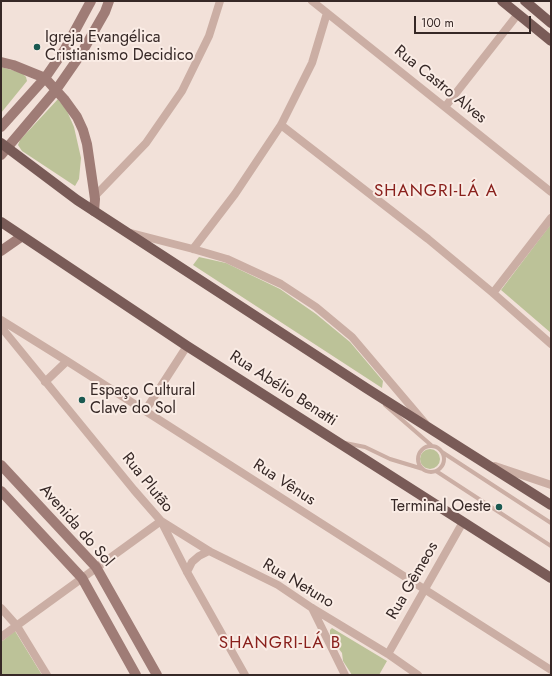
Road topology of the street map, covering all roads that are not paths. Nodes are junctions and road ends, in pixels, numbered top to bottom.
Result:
1 (109, 1) edge
2 (220, 1) edge
3 (312, 1) edge
4 (502, 1) edge
5 (524, 1) edge
6 (90, 3) edge
7 (105, 12) junction
8 (327, 13) junction
9 (518, 14) junction
10 (551, 23) edge
11 (549, 38) edge
12 (1, 62) edge
13 (44, 78) junction
14 (56, 90) junction
15 (446, 107) junction
16 (281, 125) junction
17 (1, 127) edge
18 (3, 149) edge
19 (551, 190) edge
20 (94, 197) junction
21 (94, 211) junction
22 (551, 218) edge
23 (1, 222) edge
24 (126, 232) junction
25 (21, 237) junction
26 (193, 249) junction
27 (1, 251) edge
28 (493, 293) junction
29 (1, 320) edge
30 (1, 328) edge
31 (551, 344) edge
32 (187, 346) junction
33 (67, 360) junction
34 (45, 382) junction
35 (366, 388) junction
36 (145, 411) junction
37 (430, 428) junction
38 (334, 440) junction
39 (431, 445) junction
40 (442, 452) junction
41 (483, 462) junction
42 (1, 465) edge
43 (423, 469) junction
44 (436, 471) junction
45 (551, 485) edge
46 (1, 491) edge
47 (551, 506) edge
48 (161, 521) junction
49 (463, 522) junction
50 (551, 523) edge
51 (551, 546) edge
52 (209, 551) junction
53 (96, 567) junction
54 (187, 572) junction
55 (82, 578) junction
56 (551, 578) edge
57 (425, 589) junction
58 (1, 608) edge
59 (312, 608) junction
60 (17, 626) junction
61 (1, 637) edge
62 (388, 654) junction
63 (551, 670) edge
64 (47, 675) edge
65 (136, 675) edge
66 (156, 675) edge
67 (245, 675) edge
68 (345, 675) edge
69 (418, 675) edge

1 - 7 street
2 - 20 street
3 - 8 street, Rua Castro Alves
4 - 9 main road
5 - 10 main road
6 - 7 street
6 - 13 street
7 - 14 street
8 - 15 street, Rua Castro Alves
8 - 16 street
9 - 11 main road
9 - 15 street
12 - 13 street
13 - 14 street
13 - 17 street
14 - 18 street
14 - 20 street
15 - 19 street, Rua Castro Alves
16 - 26 street
16 - 28 street
18 - 21 main road
20 - 21 street
21 - 24 main road
22 - 28 street
23 - 25 main road, Rua Abélio Benatti
24 - 26 street
24 - 35 main road
25 - 27 street
25 - 32 main road, Rua Abélio Benatti
26 - 37 street
28 - 31 street
29 - 33 street, Rua Vênus
30 - 34 street, Rua Plutão
32 - 36 street
32 - 38 main road, Rua Abélio Benatti
33 - 34 street
33 - 36 street, Rua Vênus
34 - 48 street, Rua Plutão
35 - 37 main road
35 - 39 lane
36 - 57 street, Rua Vênus
37 - 41 main road
38 - 43 lane
38 - 49 main road, Rua Abélio Benatti
39 - 40 lane
39 - 43 lane
40 - 44 lane
40 - 50 lane
41 - 45 street
41 - 47 main road
42 - 53 street, Avenida do Sol
43 - 44 lane
44 - 51 lane
46 - 55 street, Avenida do Sol
48 - 52 street, Rua Netuno
48 - 53 street
48 - 54 street, Rua Plutão
49 - 56 main road, Rua Abélio Benatti
49 - 57 street, Rua Gêmeos
52 - 54 street
52 - 59 street, Rua Netuno
53 - 55 street
53 - 66 street, Avenida do Sol
54 - 67 street, Rua Plutão
55 - 60 street
55 - 65 street, Avenida do Sol
57 - 62 street, Rua Gêmeos
57 - 63 street, Rua Vênus
58 - 60 street
59 - 62 street, Rua Netuno
59 - 68 street
60 - 61 street
60 - 64 street
62 - 69 street, Rua Netuno

